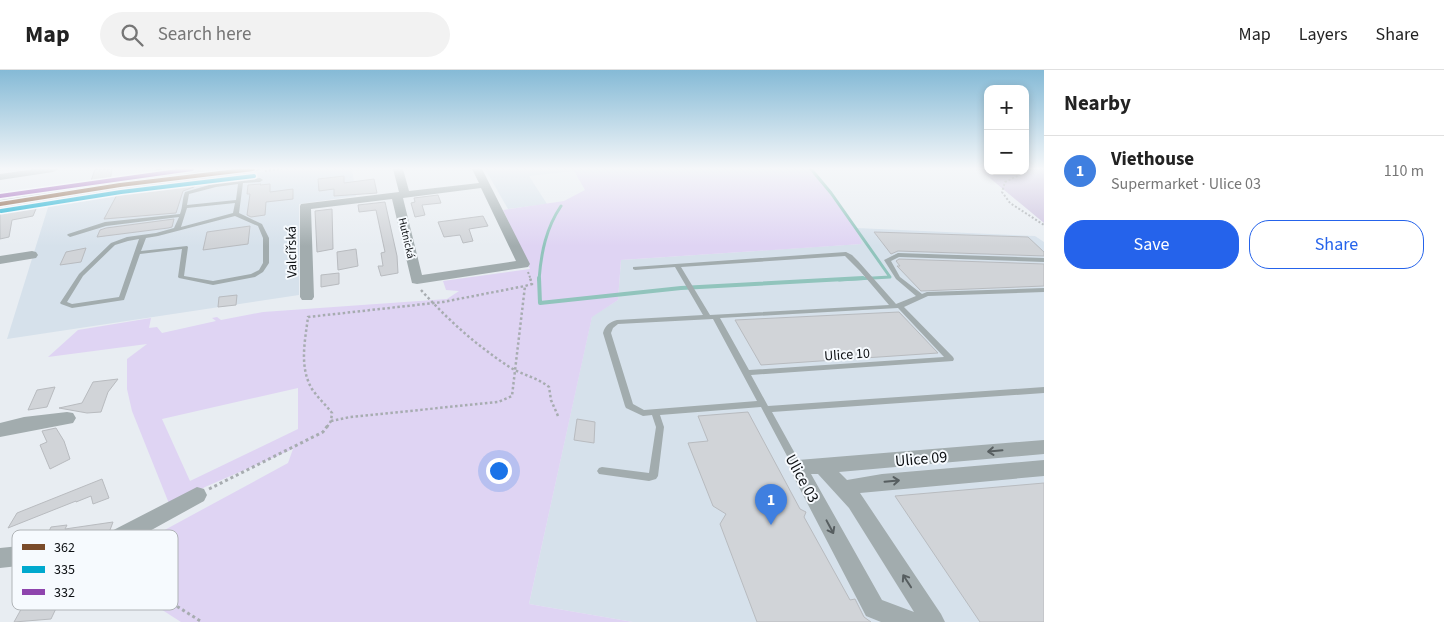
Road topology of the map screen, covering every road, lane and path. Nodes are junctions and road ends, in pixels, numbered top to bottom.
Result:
1 (36, 195) edge
2 (186, 195) edge
3 (241, 195) edge
4 (401, 195) joint
5 (490, 195) edge
6 (1004, 195) edge
7 (238, 201) junction
8 (0, 204) edge
9 (185, 207) junction
10 (236, 214) junction
11 (182, 215) junction
12 (1044, 225) edge
13 (177, 229) junction
14 (70, 235) dead end
15 (143, 236) junction
16 (137, 253) junction
17 (32, 255) dead end
18 (0, 260) edge
19 (1044, 260) edge
20 (524, 264) junction
21 (677, 265) junction
22 (635, 268) dead end
23 (419, 285) junction
24 (525, 286) junction
25 (1044, 290) edge
26 (920, 296) junction
27 (307, 297) dead end
28 (432, 303) junction
29 (897, 306) junction
30 (711, 316) junction
31 (746, 373) junction
32 (1044, 390) edge
33 (764, 406) junction
34 (655, 412) junction
35 (558, 416) dead end
36 (67, 418) dead end
37 (331, 420) junction
38 (0, 430) edge
39 (1044, 447) edge
40 (822, 466) junction
41 (798, 468) junction
42 (1044, 468) edge
43 (602, 471) dead end
44 (844, 488) junction
45 (197, 495) joint
46 (132, 530) edge
47 (178, 607) edge
48 (202, 622) edge
49 (908, 622) edge
50 (933, 622) edge

1 - 8 main road
2 - 9 lane
3 - 7 lane
4 - 23 street, Hutnická
4 - 27 street, Valcířská
5 - 20 street
6 - 12 path
7 - 9 lane
7 - 10 lane
9 - 11 lane
10 - 13 lane
10 - 16 lane
11 - 13 lane
11 - 14 lane
13 - 15 lane
15 - 16 lane
15 - 16 lane
17 - 18 street
19 - 26 lane
20 - 23 street
20 - 24 path
21 - 22 lane
21 - 29 lane
21 - 30 lane, Ulice 03
23 - 28 path
24 - 28 path
24 - 37 path
25 - 26 lane
26 - 29 lane
28 - 35 path
28 - 37 path
29 - 30 lane
29 - 31 lane, Ulice 10
30 - 31 lane, Ulice 03
30 - 34 lane
31 - 33 lane, Ulice 03
32 - 33 lane
33 - 34 lane
33 - 41 lane, Ulice 03
34 - 43 lane
36 - 38 street
37 - 45 path
39 -> 40 street, Ulice 09
40 - 41 street, Ulice 09
40 - 44 street, Ulice 03
41 -> 49 street, Ulice 03
44 -> 42 street, Ulice 09
50 -> 44 street, Ulice 03
45 - 46 street
47 - 48 path

